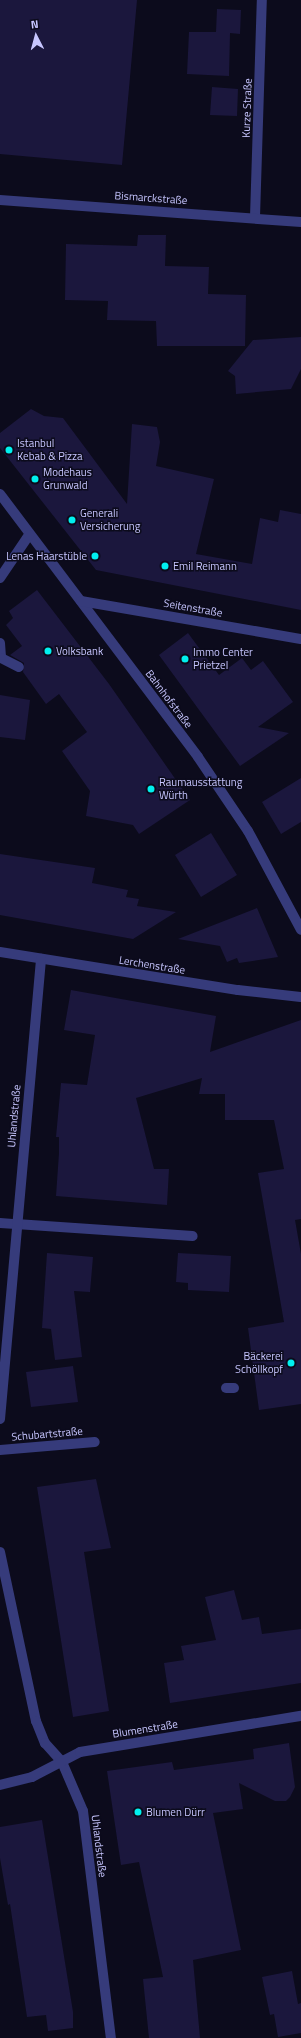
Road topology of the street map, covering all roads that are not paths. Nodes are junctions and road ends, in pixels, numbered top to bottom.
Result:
1 (262, 0) edge
2 (0, 200) edge
3 (255, 217) junction
4 (301, 222) edge
5 (0, 494) edge
6 (29, 535) junction
7 (0, 578) edge
8 (81, 601) junction
9 (301, 638) edge
10 (0, 643) edge
11 (19, 667) dead end
12 (301, 930) edge
13 (0, 952) edge
14 (41, 960) junction
15 (301, 997) edge
16 (0, 1223) edge
17 (16, 1224) junction
18 (193, 1236) dead end
19 (0, 1419) edge
20 (95, 1442) dead end
21 (0, 1450) edge
22 (0, 1552) edge
23 (301, 1716) edge
24 (62, 1762) junction
25 (0, 1785) edge
26 (111, 2038) edge

1 - 3 street, Kurze Straße
2 - 3 street, Bismarckstraße
3 - 4 street, Bismarckstraße
5 - 6 street, Bahnhofstraße
6 - 7 street
6 - 8 street, Bahnhofstraße
8 - 9 street, Seitenstraße
8 - 12 street, Bahnhofstraße
10 - 11 street
13 - 14 street, Lerchenstraße
14 - 15 street, Lerchenstraße
14 - 17 street, Uhlandstraße
16 - 17 street
17 - 18 street
17 - 19 street, Uhlandstraße
20 - 21 street, Schubartstraße
22 - 24 street, Uhlandstraße
23 - 24 street, Blumenstraße
24 - 25 street, Blumenstraße
24 - 26 street, Uhlandstraße

